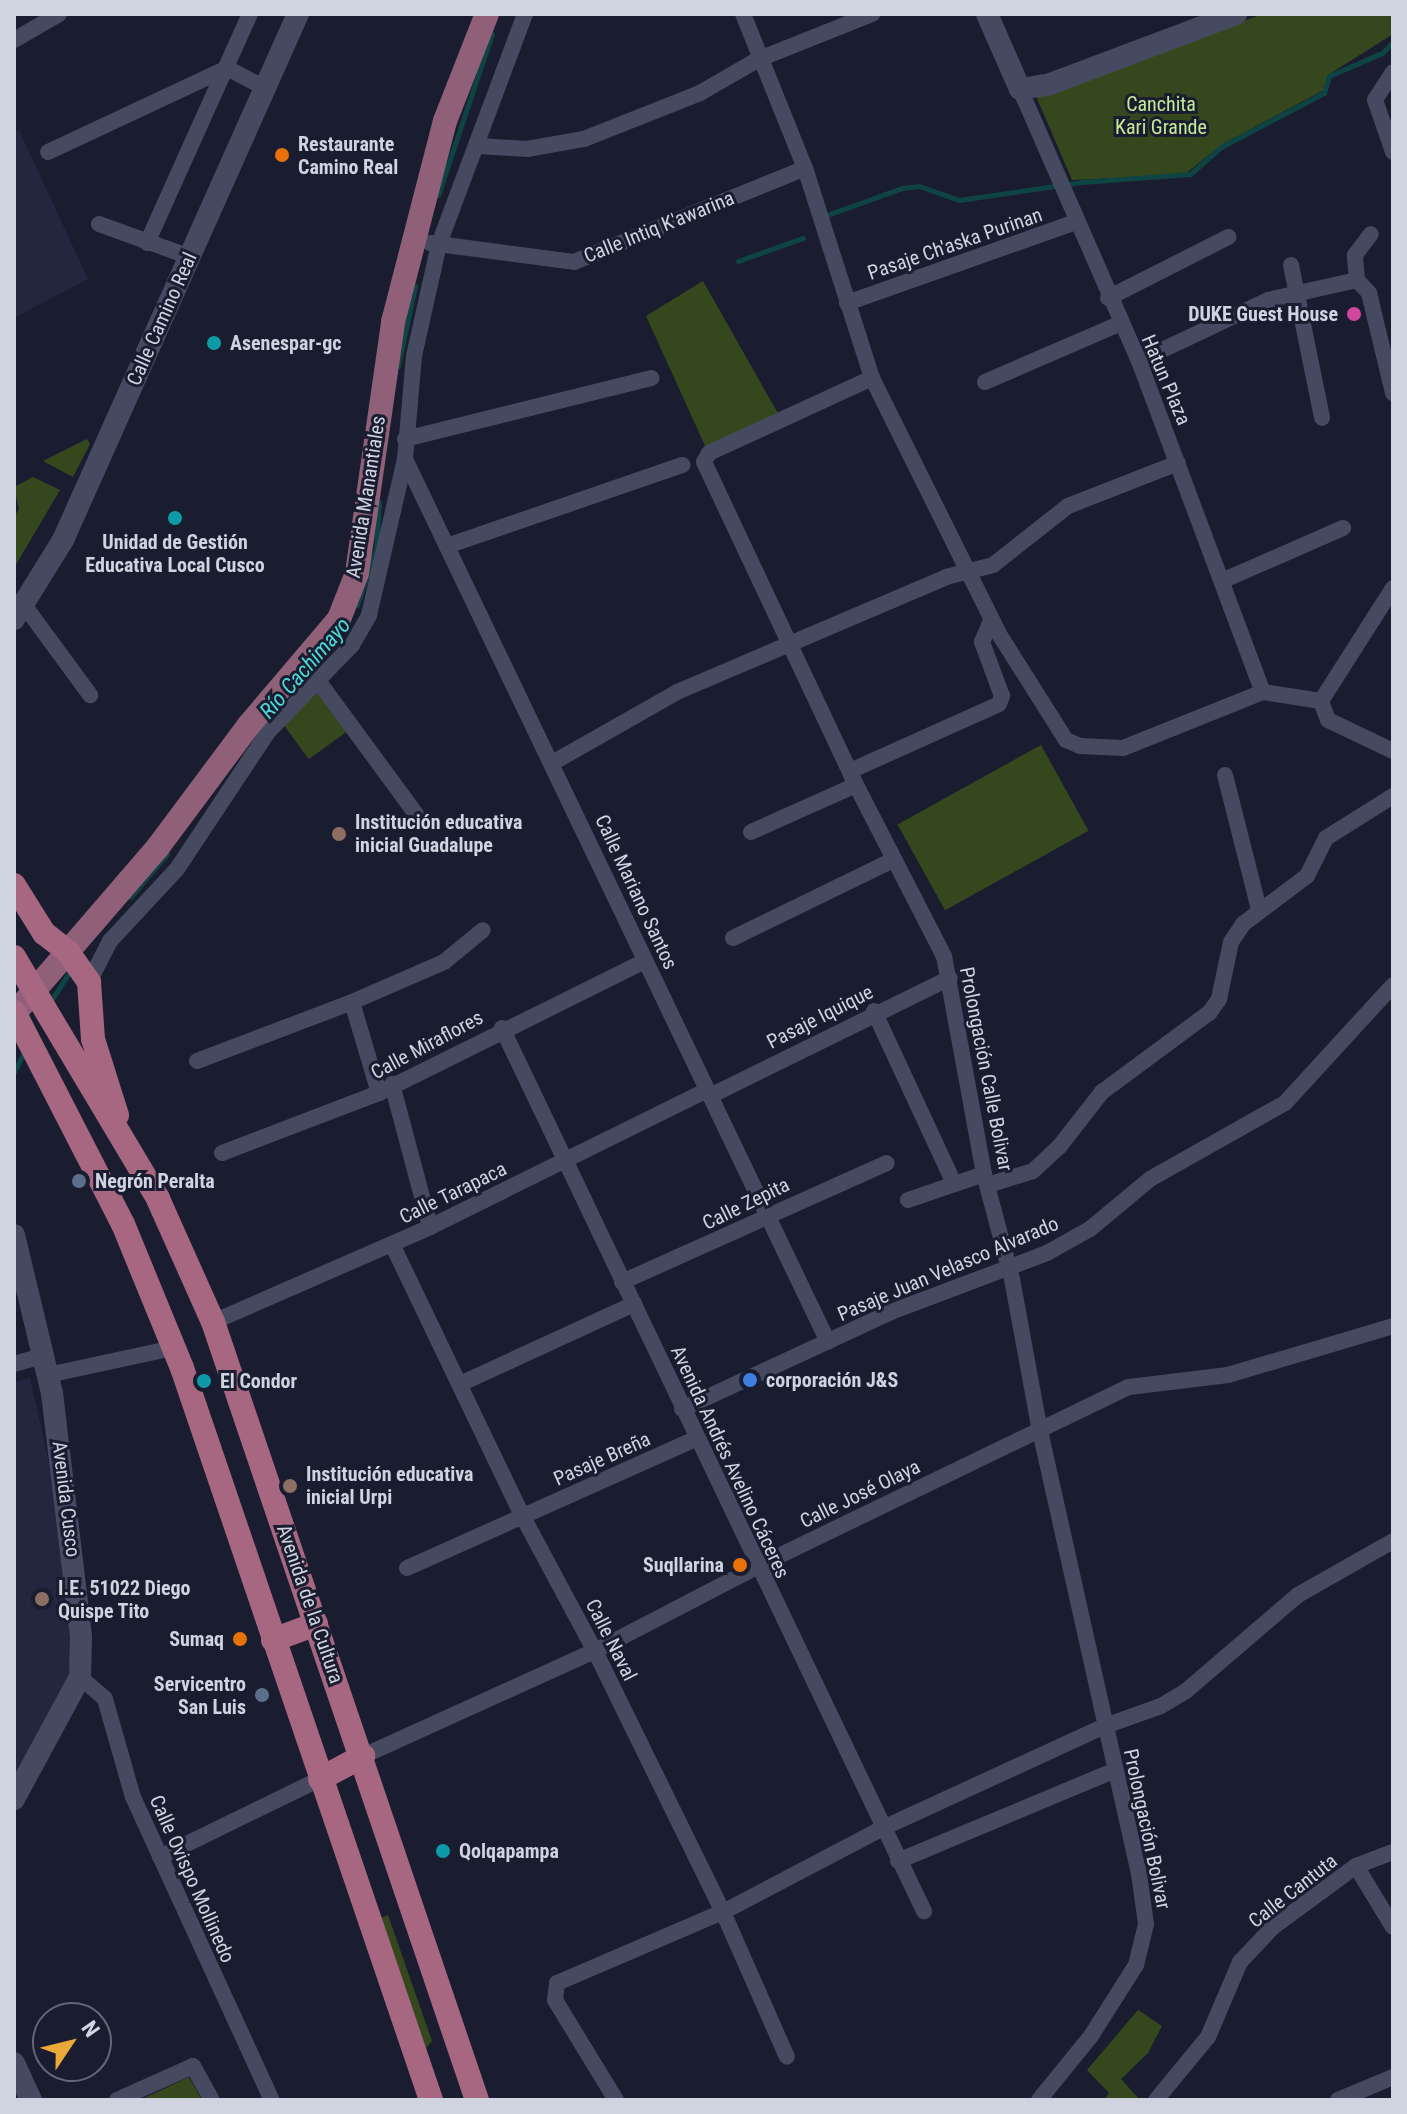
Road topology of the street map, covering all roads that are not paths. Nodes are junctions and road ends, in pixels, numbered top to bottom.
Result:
1 (250, 14) edge
2 (298, 14) edge
3 (487, 14) edge
4 (525, 14) edge
5 (732, 14) edge
6 (743, 14) edge
7 (872, 14) edge
8 (987, 14) edge
9 (1236, 14) edge
10 (49, 17) edge
11 (14, 40) edge
12 (754, 62) junction
13 (227, 68) junction
14 (1393, 72) edge
15 (267, 89) junction
16 (1020, 89) junction
17 (479, 146) junction
18 (48, 152) dead end
19 (1393, 152) edge
20 (800, 170) junction
21 (1076, 222) junction
22 (99, 224) dead end
23 (1371, 234) dead end
24 (1228, 237) dead end
25 (413, 242) junction
26 (147, 243) junction
27 (439, 244) junction
28 (190, 257) junction
29 (1291, 265) dead end
30 (1360, 281) junction
31 (1297, 295) junction
32 (1108, 298) junction
33 (847, 303) junction
34 (1119, 324) junction
35 (1139, 361) junction
36 (652, 378) dead end
37 (872, 378) junction
38 (985, 382) dead end
39 (1393, 393) edge
40 (1322, 418) dead end
41 (405, 439) junction
42 (405, 459) junction
43 (1178, 463) junction
44 (682, 465) dead end
45 (1343, 528) dead end
46 (447, 546) junction
47 (973, 572) junction
48 (1224, 580) junction
49 (1393, 588) edge
50 (19, 612) edge
51 (992, 619) junction
52 (792, 644) junction
53 (319, 682) junction
54 (1263, 692) junction
55 (90, 695) dead end
56 (1321, 701) junction
57 (1393, 751) edge
58 (554, 762) junction
59 (1225, 775) dead end
60 (853, 778) junction
61 (1393, 796) edge
62 (416, 814) dead end
63 (751, 832) dead end
64 (893, 860) junction
65 (14, 885) edge
66 (1259, 909) junction
67 (483, 930) dead end
68 (733, 938) dead end
69 (14, 957) edge
70 (645, 961) junction
71 (79, 966) junction
72 (950, 978) junction
73 (33, 980) junction
74 (1393, 985) edge
75 (352, 1002) junction
76 (874, 1011) junction
77 (14, 1013) edge
78 (502, 1028) junction
79 (197, 1061) dead end
80 (386, 1088) junction
81 (708, 1093) junction
82 (128, 1152) junction
83 (222, 1153) dead end
84 (565, 1160) junction
85 (887, 1163) dead end
86 (986, 1179) junction
87 (954, 1183) junction
88 (908, 1200) dead end
89 (766, 1214) junction
90 (430, 1227) junction
91 (14, 1235) edge
92 (392, 1244) junction
93 (1008, 1267) junction
94 (622, 1282) junction
95 (634, 1304) junction
96 (213, 1322) junction
97 (1393, 1326) edge
98 (828, 1342) junction
99 (173, 1348) junction
100 (14, 1364) edge
101 (45, 1366) junction
102 (460, 1384) junction
103 (682, 1409) junction
104 (1040, 1431) junction
105 (697, 1438) junction
106 (523, 1517) junction
107 (1393, 1541) edge
108 (758, 1566) junction
109 (407, 1568) dead end
110 (316, 1624) junction
111 (273, 1640) junction
112 (595, 1651) junction
113 (80, 1677) junction
114 (1105, 1726) junction
115 (363, 1756) junction
116 (1113, 1771) junction
117 (320, 1779) junction
118 (14, 1799) edge
119 (883, 1828) junction
120 (1393, 1852) edge
121 (160, 1857) junction
122 (898, 1861) junction
123 (1356, 1866) junction
124 (924, 1911) dead end
125 (723, 1912) junction
126 (1393, 1927) edge
127 (787, 2057) dead end
128 (463, 2059) junction
129 (14, 2063) edge
130 (422, 2074) junction
131 (1393, 2077) edge
132 (31, 2100) edge
133 (117, 2100) edge
134 (212, 2100) edge
135 (272, 2100) edge
136 (431, 2100) edge
137 (477, 2100) edge
138 (616, 2100) edge
139 (1039, 2100) edge
140 (1156, 2100) edge
141 (1338, 2100) edge

1 - 13 street
2 - 15 street, Calle Camino Real
3 - 25 main road, Avenida Manantiales
4 - 17 street, Avenida Manantiales
5 - 12 street
6 - 12 street
7 - 12 street
8 - 16 street
9 - 16 street
10 - 11 street
12 - 17 street
12 - 20 street
13 - 15 street
13 - 18 street
13 - 26 street
14 - 19 street
15 - 28 street, Calle Camino Real
16 - 21 street, Hatun Plaza
17 - 27 street, Avenida Manantiales
20 - 27 street, Calle Intiq K'awarina
20 - 33 street
21 - 32 street, Hatun Plaza
21 - 33 street, Pasaje Ch'aska Purinan
22 - 26 street
23 - 30 street
24 - 32 street
25 - 27 street, Calle Intiq K'awarina
25 - 71 main road, Avenida Manantiales
26 - 28 street
27 - 41 street, Avenida Manantiales
28 - 50 street, Calle Camino Real
29 - 31 street
30 - 31 street
30 - 39 street
31 - 35 street
31 - 40 street
32 - 34 street, Hatun Plaza
33 - 37 street
34 - 35 street, Hatun Plaza
34 - 38 street
35 - 43 street, Hatun Plaza
36 - 41 street
37 - 47 street
37 - 52 street, Prolongación Calle Bolivar
41 - 42 street, Avenida Manantiales
42 - 46 street, Calle Mariano Santos
42 - 53 street, Avenida Manantiales
43 - 47 street
43 - 48 street, Hatun Plaza
44 - 46 street
45 - 48 street
46 - 58 street, Calle Mariano Santos
47 - 51 street
47 - 52 street
48 - 54 street, Hatun Plaza
49 - 56 street
50 - 55 street
51 - 54 street
51 - 60 street
52 - 58 street
52 - 60 street, Prolongación Calle Bolivar
53 - 62 street
53 - 71 street, Avenida Manantiales
54 - 56 street
56 - 57 street
58 - 70 street, Calle Mariano Santos
59 - 66 street
60 - 63 street
60 - 64 street, Prolongación Calle Bolivar
61 - 66 street
64 - 68 street
64 - 72 street, Prolongación Calle Bolivar
65 - 71 highway
66 - 86 street
67 - 75 street
69 - 73 highway, Avenida de la Cultura
70 - 78 street, Calle Miraflores
70 - 81 street, Calle Mariano Santos
71 - 73 main road, Avenida Manantiales
71 - 82 highway
72 - 76 street, Pasaje Iquique
72 - 86 street, Prolongación Calle Bolivar
73 - 77 main road, Avenida Manantiales
73 - 82 highway, Avenida de la Cultura
74 - 93 street, Pasaje Juan Velasco Alvarado
75 - 79 street
75 - 80 street
76 - 81 street, Pasaje Iquique
76 - 87 street
77 - 99 highway
78 - 80 street, Calle Miraflores
78 - 84 street, Avenida Andrés Avelino Cáceres
80 - 83 street, Calle Miraflores
80 - 90 street
81 - 84 street, Calle Tarapaca
81 - 89 street, Calle Mariano Santos
82 - 96 highway, Avenida de la Cultura
84 - 90 street, Calle Tarapaca
84 - 94 street, Avenida Andrés Avelino Cáceres
85 - 89 street, Calle Zepita
86 - 87 street
86 - 93 street, Prolongación Calle Bolivar
87 - 88 street
89 - 94 street, Calle Zepita
89 - 98 street, Calle Mariano Santos
90 - 92 street, Calle Tarapaca
91 - 101 street, Avenida Cusco
92 - 96 street, Calle Tarapaca
92 - 102 street, Calle Naval
93 - 98 street, Pasaje Juan Velasco Alvarado
93 - 104 street, Prolongación Calle Bolivar
94 - 95 street, Avenida Andrés Avelino Cáceres
95 - 102 street
95 - 103 street, Avenida Andrés Avelino Cáceres
96 - 110 highway, Avenida de la Cultura
97 - 104 street, Calle José Olaya
98 - 103 street, Pasaje Juan Velasco Alvarado
99 - 101 street
99 - 111 highway
100 - 101 street
101 - 113 street, Avenida Cusco
102 - 106 street, Calle Naval
103 - 105 street, Avenida Andrés Avelino Cáceres
104 - 108 street, Calle José Olaya
104 - 114 street, Prolongación Calle Bolivar
105 - 106 street, Pasaje Breña
105 - 108 street, Avenida Andrés Avelino Cáceres
106 - 109 street, Pasaje Breña
106 - 112 street, Calle Naval
107 - 114 street
108 - 112 street, Calle José Olaya
108 - 119 street, Avenida Andrés Avelino Cáceres
110 - 111 highway
110 - 115 highway, Avenida de la Cultura
111 - 117 highway
112 - 115 street, Calle José Olaya
112 - 125 street, Calle Naval
113 - 118 street
113 - 121 street, Calle Ovispo Mollinedo
114 - 116 street, Prolongación Bolivar
114 - 119 street
115 - 117 highway
115 - 128 highway, Avenida de la Cultura
116 - 122 street
116 - 139 street, Prolongación Bolivar
117 - 121 street
117 - 130 highway
119 - 122 street, Avenida Andrés Avelino Cáceres
119 - 125 street
120 - 123 street, Calle Cantuta
121 - 135 street, Calle Ovispo Mollinedo
122 - 124 street, Avenida Andrés Avelino Cáceres
123 - 126 street
123 - 140 street, Calle Cantuta
125 - 127 street, Calle Naval
125 - 138 street
128 - 130 highway
128 - 137 highway, Avenida de la Cultura
129 - 132 street
130 - 136 highway
131 - 141 street
133 - 134 street

